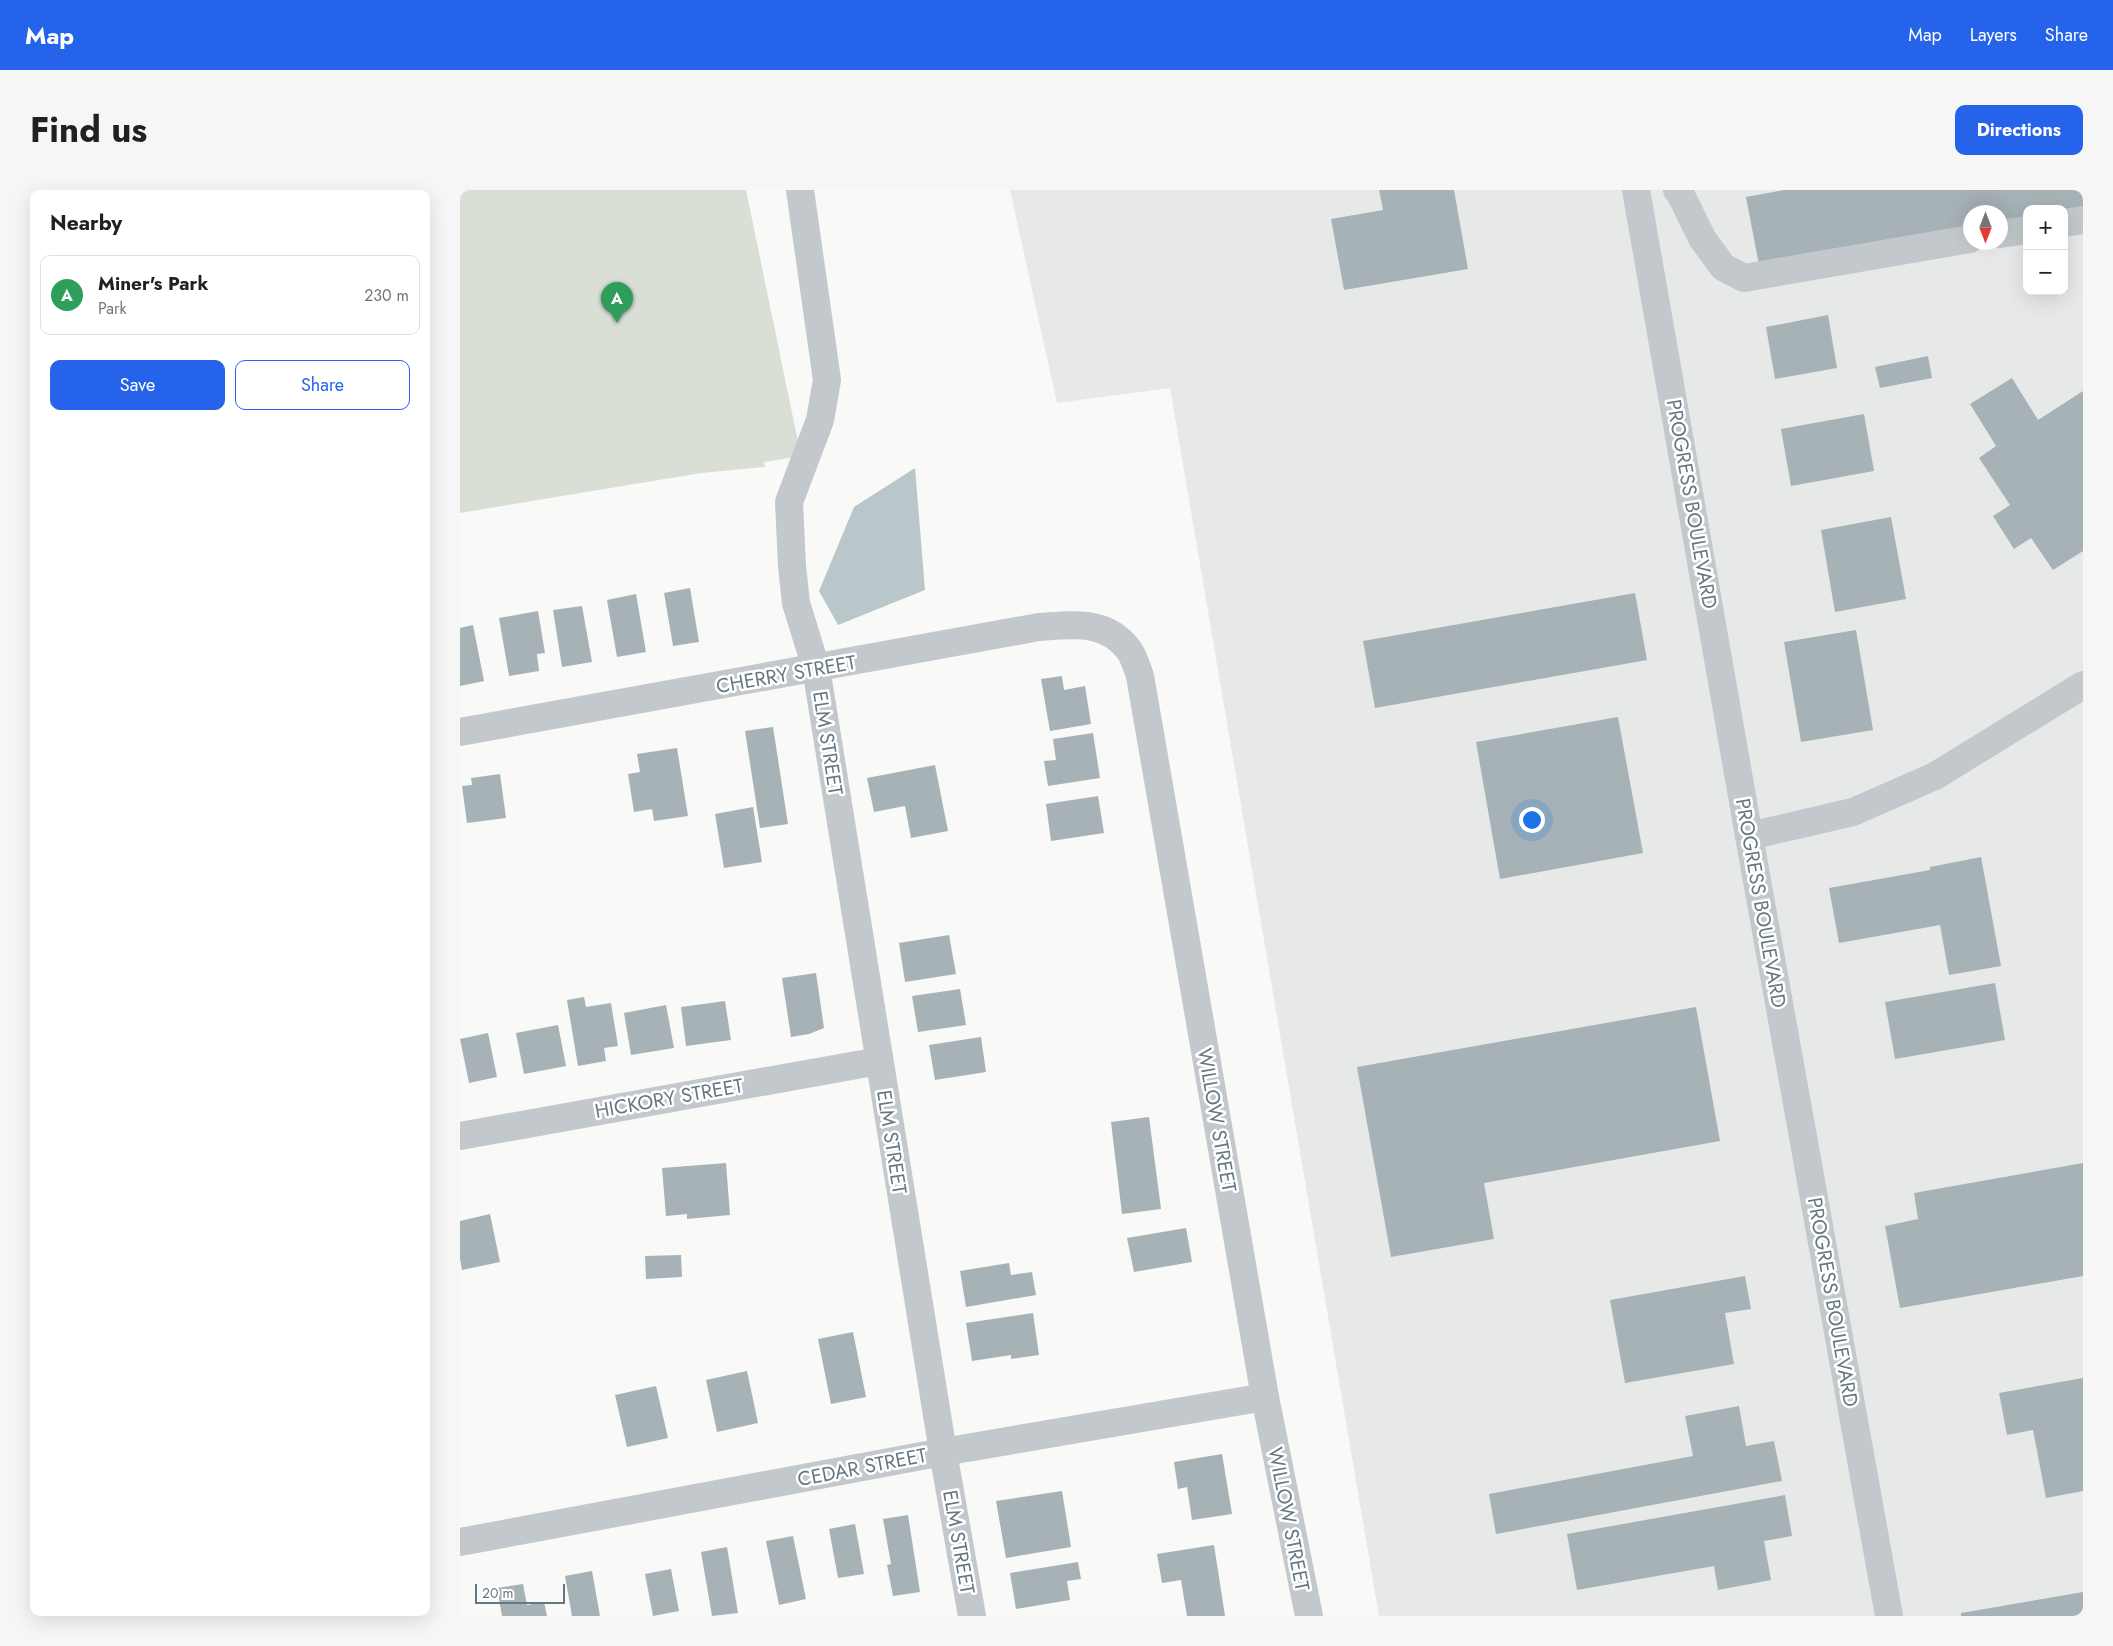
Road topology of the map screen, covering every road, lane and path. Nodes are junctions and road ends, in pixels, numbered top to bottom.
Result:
1 (800, 190) edge
2 (1636, 190) edge
3 (1677, 190) edge
4 (2083, 220) edge
5 (2068, 222) edge
6 (2023, 231) edge
7 (2008, 233) edge
8 (1963, 240) edge
9 (1111, 632) joint
10 (816, 668) junction
11 (2083, 685) edge
12 (460, 732) edge
13 (1749, 836) junction
14 (879, 1061) junction
15 (460, 1136) edge
16 (1265, 1397) junction
17 (944, 1452) junction
18 (460, 1542) edge
19 (972, 1616) edge
20 (1309, 1616) edge
21 (1889, 1616) edge

1 - 10 street, ELM STREET
2 - 13 street, PROGRESS BOULEVARD
3 - 8 street
4 - 5 street
6 - 7 street
9 - 10 street, CHERRY STREET
9 - 16 street, WILLOW STREET
10 - 12 street, CHERRY STREET
10 - 14 street, ELM STREET
11 - 13 street
13 - 21 street, PROGRESS BOULEVARD
14 - 15 street, HICKORY STREET
14 - 17 street, ELM STREET
16 - 17 street, CEDAR STREET
16 - 20 street, WILLOW STREET
17 - 18 street, CEDAR STREET
17 - 19 street, ELM STREET

